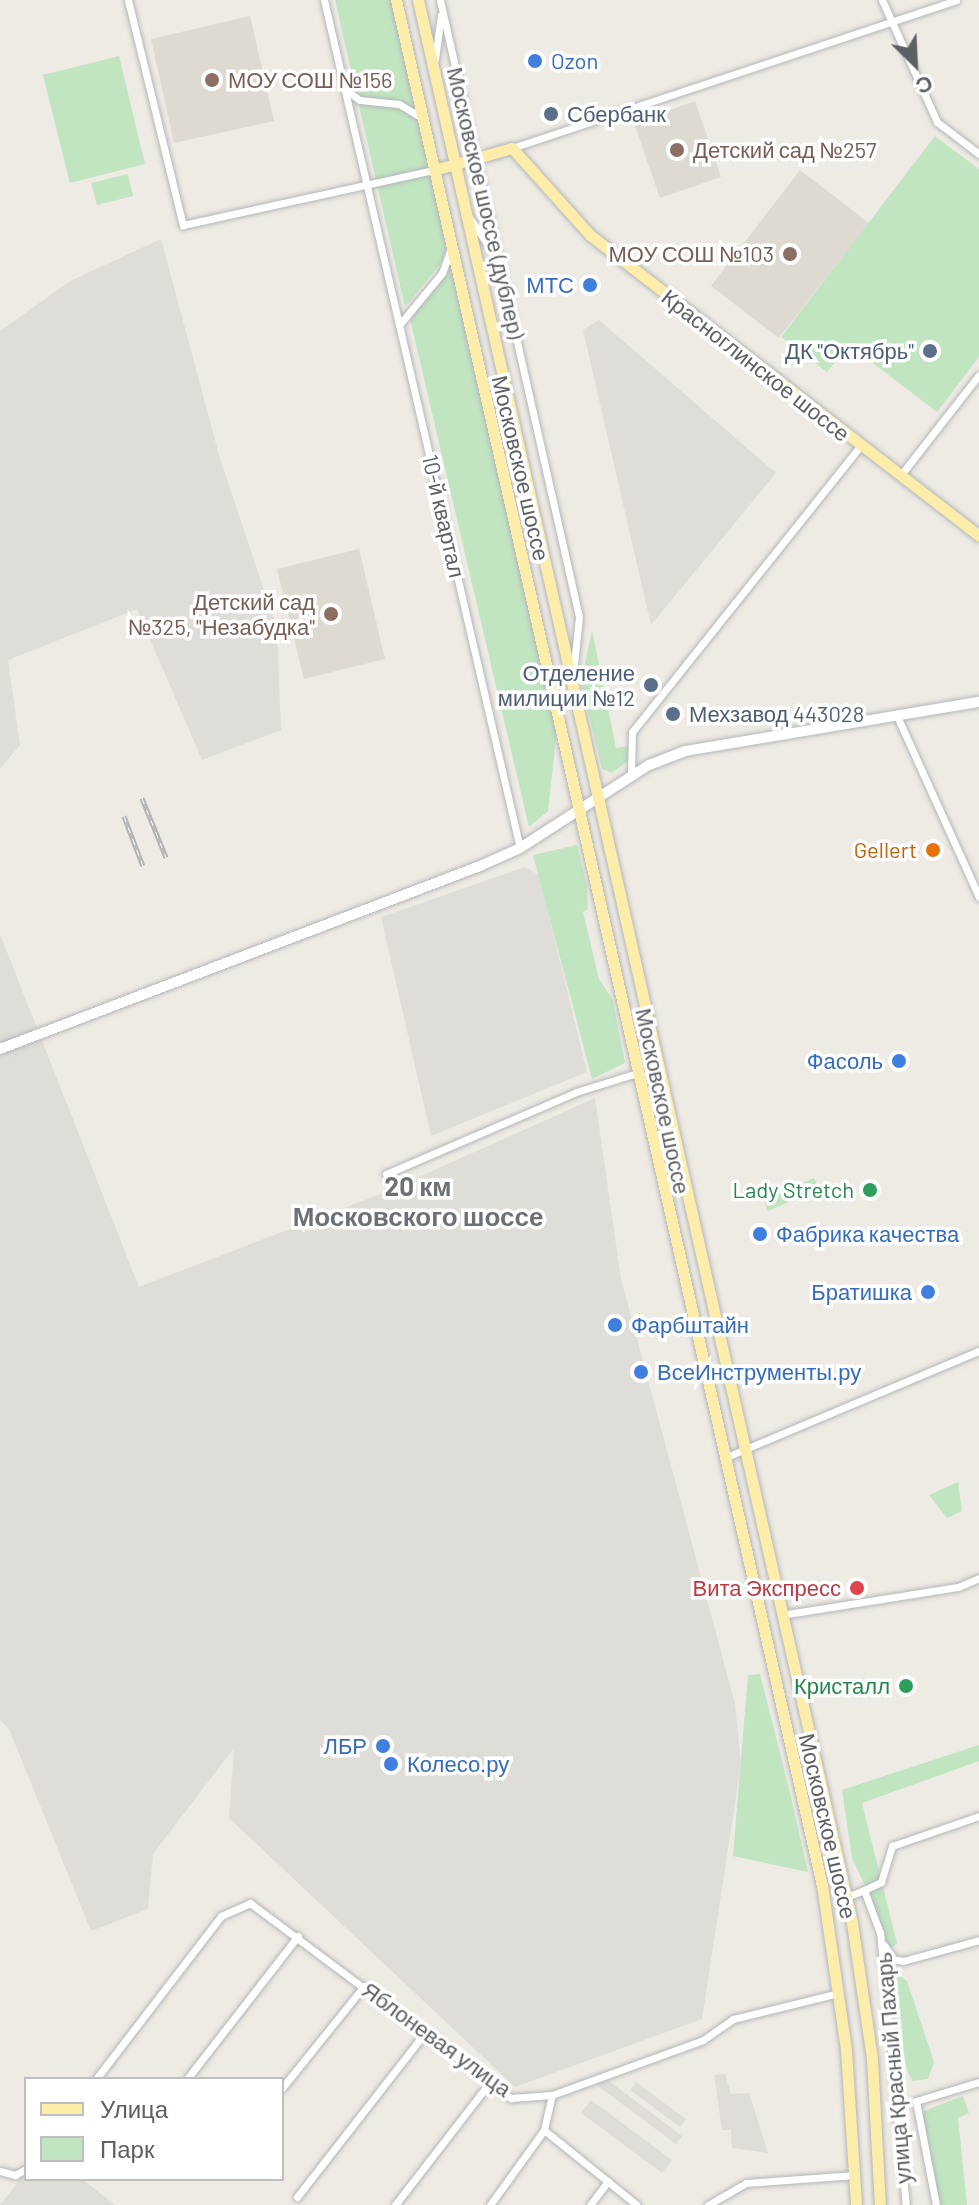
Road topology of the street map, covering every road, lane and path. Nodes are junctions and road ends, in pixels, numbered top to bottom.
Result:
1 (128, 0) edge
2 (324, 0) edge
3 (396, 0) edge
4 (418, 0) edge
5 (440, 0) edge
6 (882, 0) edge
7 (956, 0) edge
8 (442, 9) junction
9 (890, 24) junction
10 (433, 67) junction
11 (344, 89) junction
12 (422, 118) junction
13 (512, 148) junction
14 (979, 154) edge
15 (480, 157) junction
16 (454, 164) junction
17 (434, 170) junction
18 (366, 186) junction
19 (465, 210) junction
20 (450, 251) junction
21 (499, 262) junction
22 (400, 324) junction
23 (979, 375) edge
24 (860, 446) junction
25 (900, 476) junction
26 (979, 536) edge
27 (571, 688) junction
28 (979, 702) edge
29 (896, 714) junction
30 (631, 775) junction
31 (596, 800) junction
32 (579, 811) junction
33 (520, 848) junction
34 (979, 897) edge
35 (0, 1049) edge
36 (637, 1073) junction
37 (386, 1174) dead end
38 (979, 1351) edge
39 (743, 1453) junction
40 (724, 1458) junction
41 (979, 1578) edge
42 (778, 1615) junction
43 (979, 1816) edge
44 (842, 1879) junction
45 (822, 1885) junction
46 (864, 1890) junction
47 (846, 1897) junction
48 (852, 1923) junction
49 (829, 1927) junction
50 (880, 1932) junction
51 (298, 1936) junction
52 (979, 1940) edge
53 (364, 1986) junction
54 (839, 1993) junction
55 (426, 2031) junction
56 (98, 2077) edge
57 (189, 2077) edge
58 (490, 2082) junction
59 (979, 2082) edge
60 (284, 2086) edge
61 (552, 2095) junction
62 (900, 2097) junction
63 (916, 2101) junction
64 (544, 2130) junction
65 (24, 2170) edge
66 (0, 2171) edge
67 (855, 2175) junction
68 (608, 2181) junction
69 (297, 2197) dead end
70 (395, 2205) edge
71 (490, 2205) edge
72 (590, 2205) edge
73 (637, 2205) edge
74 (708, 2205) edge
75 (856, 2205) edge
76 (880, 2205) edge
77 (906, 2205) edge
78 (936, 2205) edge

1 - 18 street
2 - 11 street, 10-й квартал
3 - 12 main road, Московское шоссе
4 - 10 main road, Московское шоссе
5 - 8 street, Московское шоссе (дублер)
6 - 9 street
7 - 9 street
8 - 10 street
8 - 15 street, Московское шоссе (дублер)
9 - 13 street
9 - 14 street
10 - 16 main road, Московское шоссе
11 - 12 street
11 - 18 street, 10-й квартал
12 - 17 main road, Московское шоссе
13 - 15 main road
13 - 24 main road, Красноглинское шоссе
15 - 16 main road
15 - 21 street, Московское шоссе (дублер)
16 - 17 main road
16 - 19 main road, Московское шоссе
17 - 18 street
17 - 20 main road, Московское шоссе
18 - 22 street, 10-й квартал
19 - 21 street
19 - 27 main road, Московское шоссе
20 - 22 street
20 - 32 main road, Московское шоссе
21 - 27 street, Московское шоссе (дублер)
22 - 33 street, 10-й квартал
23 - 25 street
24 - 25 main road, Красноглинское шоссе
24 - 30 street
25 - 26 main road, Красноглинское шоссе
27 - 31 main road, Московское шоссе
28 - 29 street
29 - 30 street
29 - 34 street
30 - 31 street
31 - 32 street
31 - 39 main road, Московское шоссе
32 - 33 street
32 - 36 main road, Московское шоссе
33 - 35 street
36 - 37 street
36 - 40 main road, Московское шоссе
38 - 39 street
39 - 40 street
39 - 42 main road, Московское шоссе
40 - 45 main road, Московское шоссе
41 - 42 street
42 - 44 main road, Московское шоссе
43 - 46 street
44 - 45 main road
44 - 47 main road, Московское шоссе
45 - 49 main road, Московское шоссе
46 - 47 street
46 - 50 street
47 - 48 main road, Московское шоссе
48 - 49 main road
48 - 76 main road, Московское шоссе
49 - 54 main road, Московское шоссе
50 - 52 street
50 - 62 street, улица Красный Пахарь
51 - 53 street, Яблоневая улица
51 - 56 street, Яблоневая улица
51 - 57 street
53 - 55 street, Яблоневая улица
53 - 60 street
54 - 61 street, Яблоневая улица
54 - 67 main road, Московское шоссе
55 - 58 street, Яблоневая улица
55 - 69 street
58 - 61 street, Яблоневая улица
58 - 70 street
59 - 63 street
61 - 64 street
62 - 63 street
62 - 77 street, улица Красный Пахарь
63 - 78 street
64 - 68 street
64 - 71 street
65 - 66 street
67 - 74 street
67 - 75 main road, Московское шоссе
68 - 72 street
68 - 73 street

